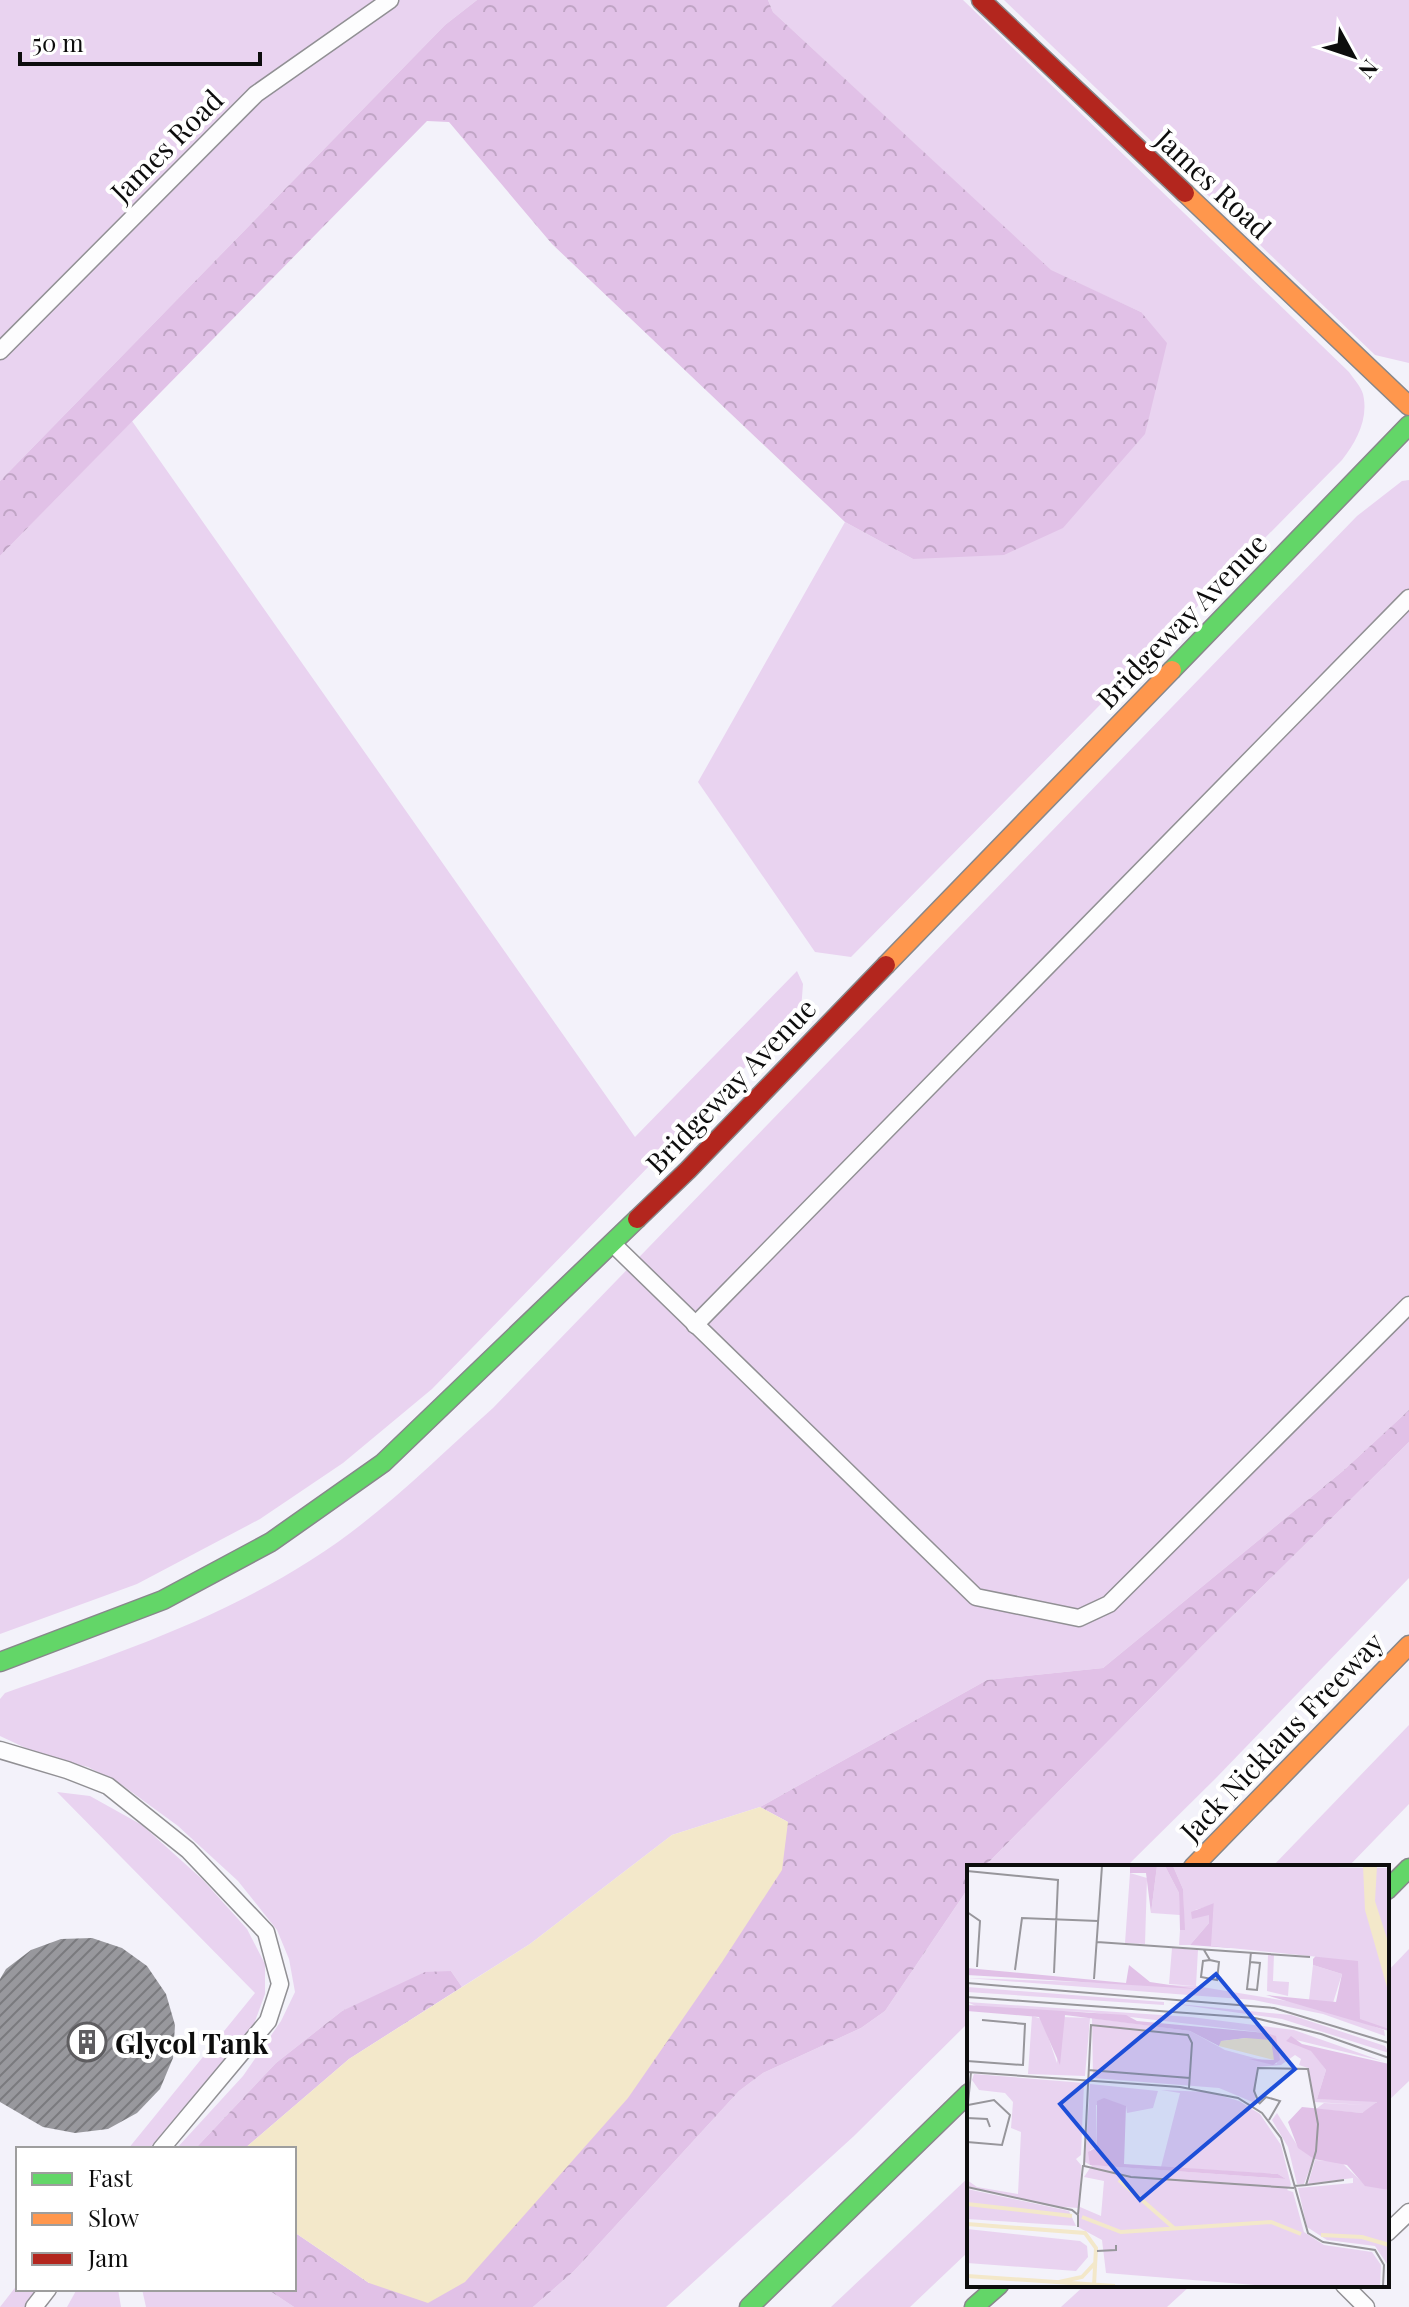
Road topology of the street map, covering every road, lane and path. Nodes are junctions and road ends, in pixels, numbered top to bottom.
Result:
1 (390, 0) edge
2 (981, 0) edge
3 (0, 351) edge
4 (1409, 406) edge
5 (1409, 425) edge
6 (1409, 598) edge
7 (612, 1243) junction
8 (1409, 1305) edge
9 (695, 1325) junction
10 (1409, 1645) edge
11 (0, 1662) edge
12 (0, 1750) edge
13 (1195, 1865) edge
14 (1409, 1868) edge
15 (1389, 1888) edge
16 (967, 2095) edge
17 (163, 2147) edge
18 (1407, 2217) edge
19 (1389, 2231) edge
20 (997, 2287) edge
21 (1346, 2287) edge
22 (46, 2291) edge
23 (34, 2307) edge
24 (749, 2307) edge
25 (974, 2307) edge
26 (1366, 2307) edge

1 - 3 lane, James Road
2 - 4 main road, James Road
5 - 7 main road, Bridgeway Avenue
6 - 9 lane
7 - 9 lane
7 - 11 main road, Bridgeway Avenue
8 - 9 lane
10 - 13 main road, Jack Nicklaus Freeway
12 - 17 lane
14 - 15 main road
16 - 24 main road
18 - 19 lane
20 - 25 main road
21 - 26 lane
22 - 23 lane

